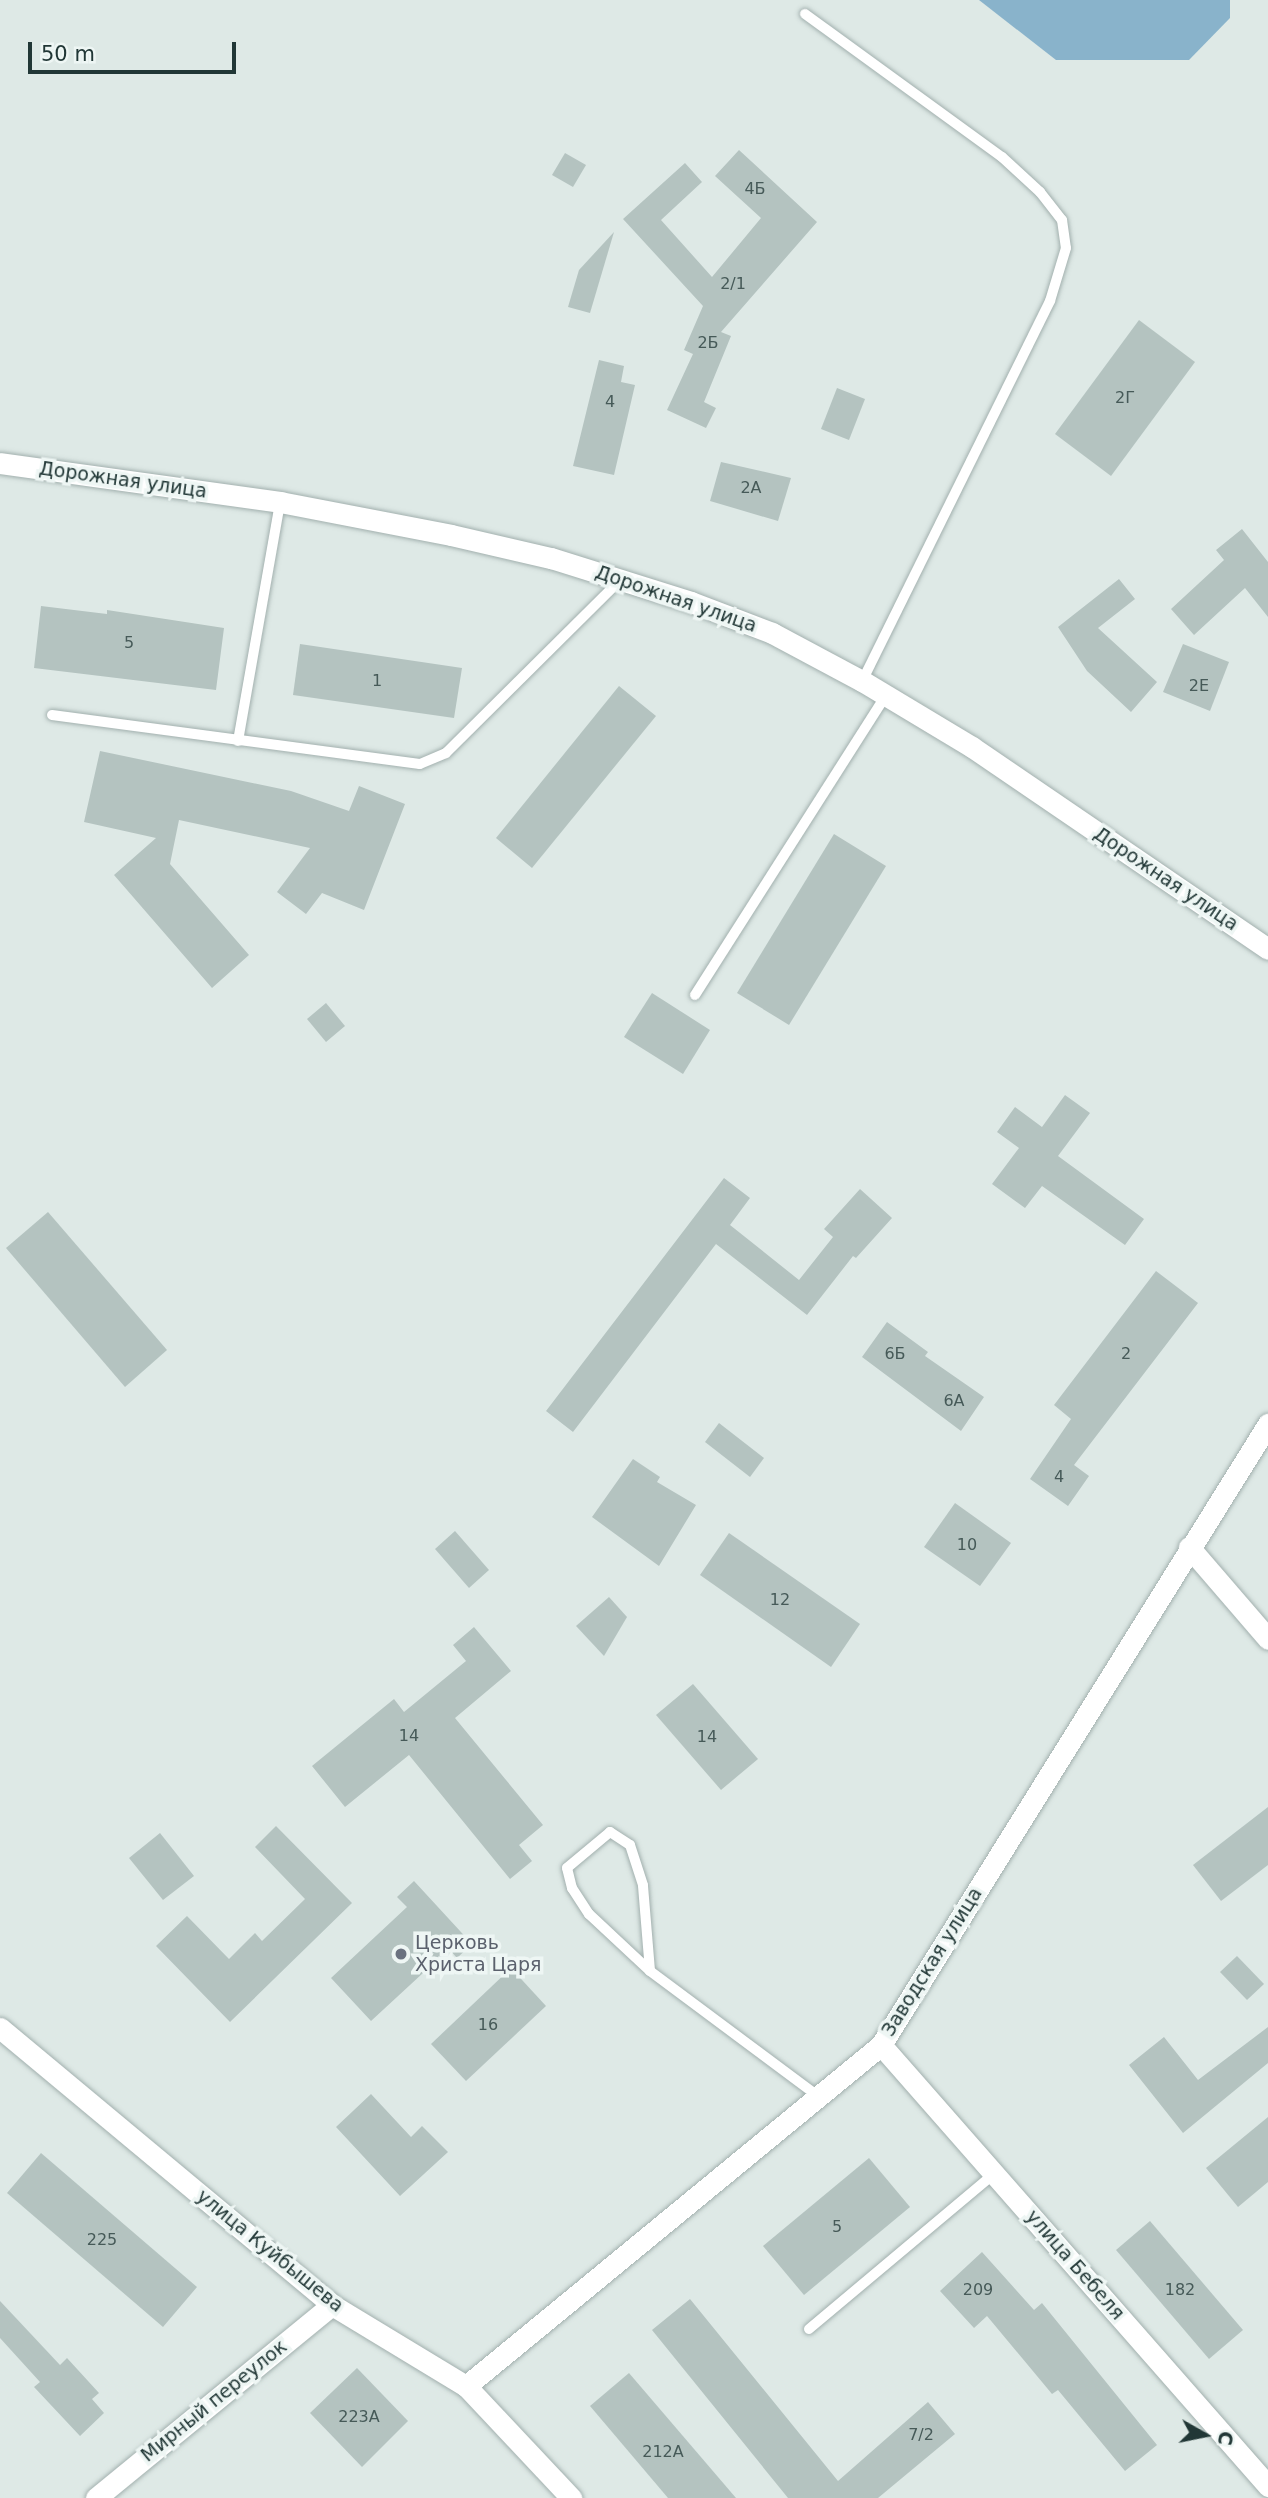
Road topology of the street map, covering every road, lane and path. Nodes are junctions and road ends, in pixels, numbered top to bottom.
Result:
1 (805, 14) dead end
2 (0, 463) edge
3 (280, 502) junction
4 (622, 578) junction
5 (862, 681) junction
6 (886, 695) junction
7 (52, 715) dead end
8 (238, 741) junction
9 (1268, 949) edge
10 (695, 995) dead end
11 (1268, 1423) edge
12 (1189, 1547) junction
13 (1268, 1639) edge
14 (650, 1972) junction
15 (0, 2028) edge
16 (881, 2045) junction
17 (819, 2097) junction
18 (994, 2174) junction
19 (332, 2305) junction
20 (809, 2329) dead end
21 (466, 2386) junction
22 (1268, 2486) edge
23 (96, 2498) edge
24 (571, 2498) edge

1 - 5 lane
2 - 3 street, Дорожная улица
3 - 4 street, Дорожная улица
3 - 8 lane
4 - 5 street, Дорожная улица
4 - 8 lane
5 - 6 street, Дорожная улица
6 - 9 street, Дорожная улица
6 - 10 lane
7 - 8 lane
11 - 12 street, Заводская улица
12 - 13 street
12 - 16 street, Заводская улица
14 - 14 lane
14 - 17 lane
15 - 19 street, улица Куйбышева
16 - 17 street, Заводская улица
16 - 18 street, улица Бебеля
17 - 21 street, Заводская улица
18 - 20 lane
18 - 22 street, улица Бебеля
19 - 21 street, улица Куйбышева
19 - 23 street, Мирный переулок
21 - 24 street, улица Куйбышева

